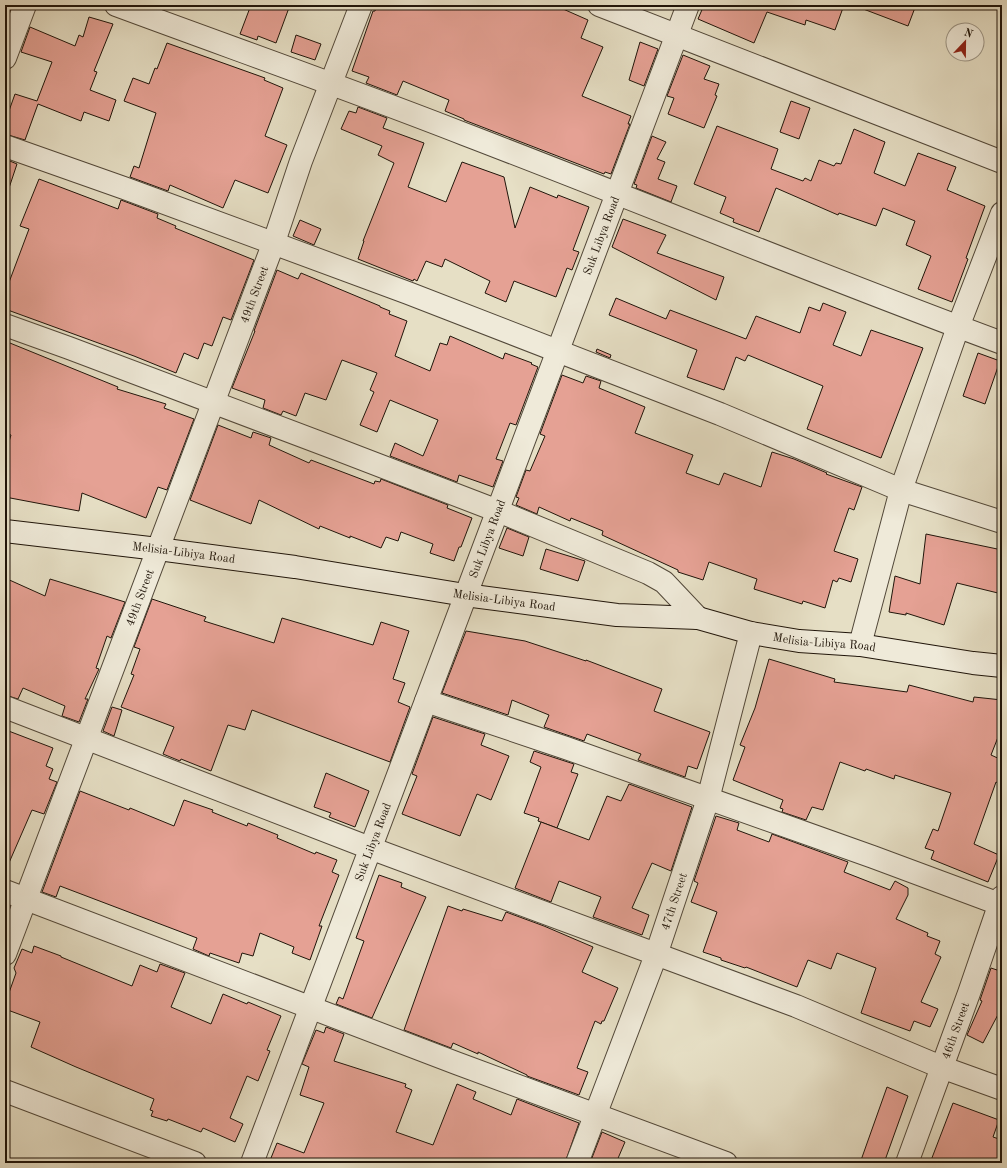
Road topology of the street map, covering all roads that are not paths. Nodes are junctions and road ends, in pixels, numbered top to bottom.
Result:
1 (25, 5) edge
2 (116, 5) edge
3 (360, 5) edge
4 (599, 5) edge
5 (688, 5) edge
6 (677, 36) junction
7 (5, 58) edge
8 (331, 83) junction
9 (5, 146) edge
10 (1002, 162) edge
11 (617, 194) junction
12 (1002, 213) edge
13 (274, 242) junction
14 (5, 325) edge
15 (958, 327) junction
16 (1002, 343) edge
17 (559, 350) junction
18 (213, 403) junction
19 (901, 490) junction
20 (498, 511) junction
21 (1002, 522) edge
22 (5, 531) edge
23 (158, 549) junction
24 (465, 595) junction
25 (698, 618) junction
26 (751, 633) junction
27 (860, 645) junction
28 (1002, 666) edge
29 (426, 700) junction
30 (5, 707) edge
31 (86, 739) junction
32 (708, 799) junction
33 (370, 848) junction
34 (5, 891) edge
35 (26, 899) junction
36 (1001, 902) edge
37 (5, 954) edge
38 (656, 955) junction
39 (311, 1008) junction
40 (941, 1067) junction
41 (1002, 1089) edge
42 (5, 1091) edge
43 (595, 1114) junction
44 (195, 1163) edge
45 (252, 1163) edge
46 (577, 1163) edge
47 (726, 1163) edge
48 (907, 1163) edge

1 - 7 street
2 - 8 street
3 - 8 street, 49th Street
4 - 6 street
5 - 6 street, Suk Libya Road
6 - 10 street
6 - 11 street, Suk Libya Road
8 - 11 street
8 - 13 street, 49th Street
9 - 13 street
11 - 15 street
11 - 17 street, Suk Libya Road
12 - 15 street
13 - 17 street
13 - 18 street, 49th Street
14 - 18 street
15 - 16 street
15 - 19 street
17 - 19 street
17 - 20 street, Suk Libya Road
18 - 20 street
18 - 23 street, 49th Street
19 - 21 street
19 - 27 street
20 - 24 street, Suk Libya Road
20 - 25 street
22 - 23 street, Melisia-Libiya Road
23 - 24 street, Melisia-Libiya Road
23 - 31 street, 49th Street
24 - 25 street, Melisia-Libiya Road
24 - 29 street, Suk Libya Road
25 - 26 street, Melisia-Libiya Road
26 - 27 street, Melisia-Libiya Road
26 - 32 street, 47th Street
27 - 28 street, Melisia-Libiya Road
29 - 32 street
29 - 33 street, Suk Libya Road
30 - 31 street
31 - 33 street
31 - 35 street, 49th Street
32 - 36 street
32 - 38 street, 47th Street
33 - 38 street
33 - 39 street, Suk Libya Road
34 - 35 street
35 - 37 street, 49th Street
35 - 39 street
36 - 40 street, 46th Street
38 - 40 street
38 - 43 street, 47th Street
39 - 43 street
39 - 45 street, Suk Libya Road
40 - 41 street
40 - 48 street, 46th Street
42 - 44 street
43 - 46 street, 47th Street
43 - 47 street

